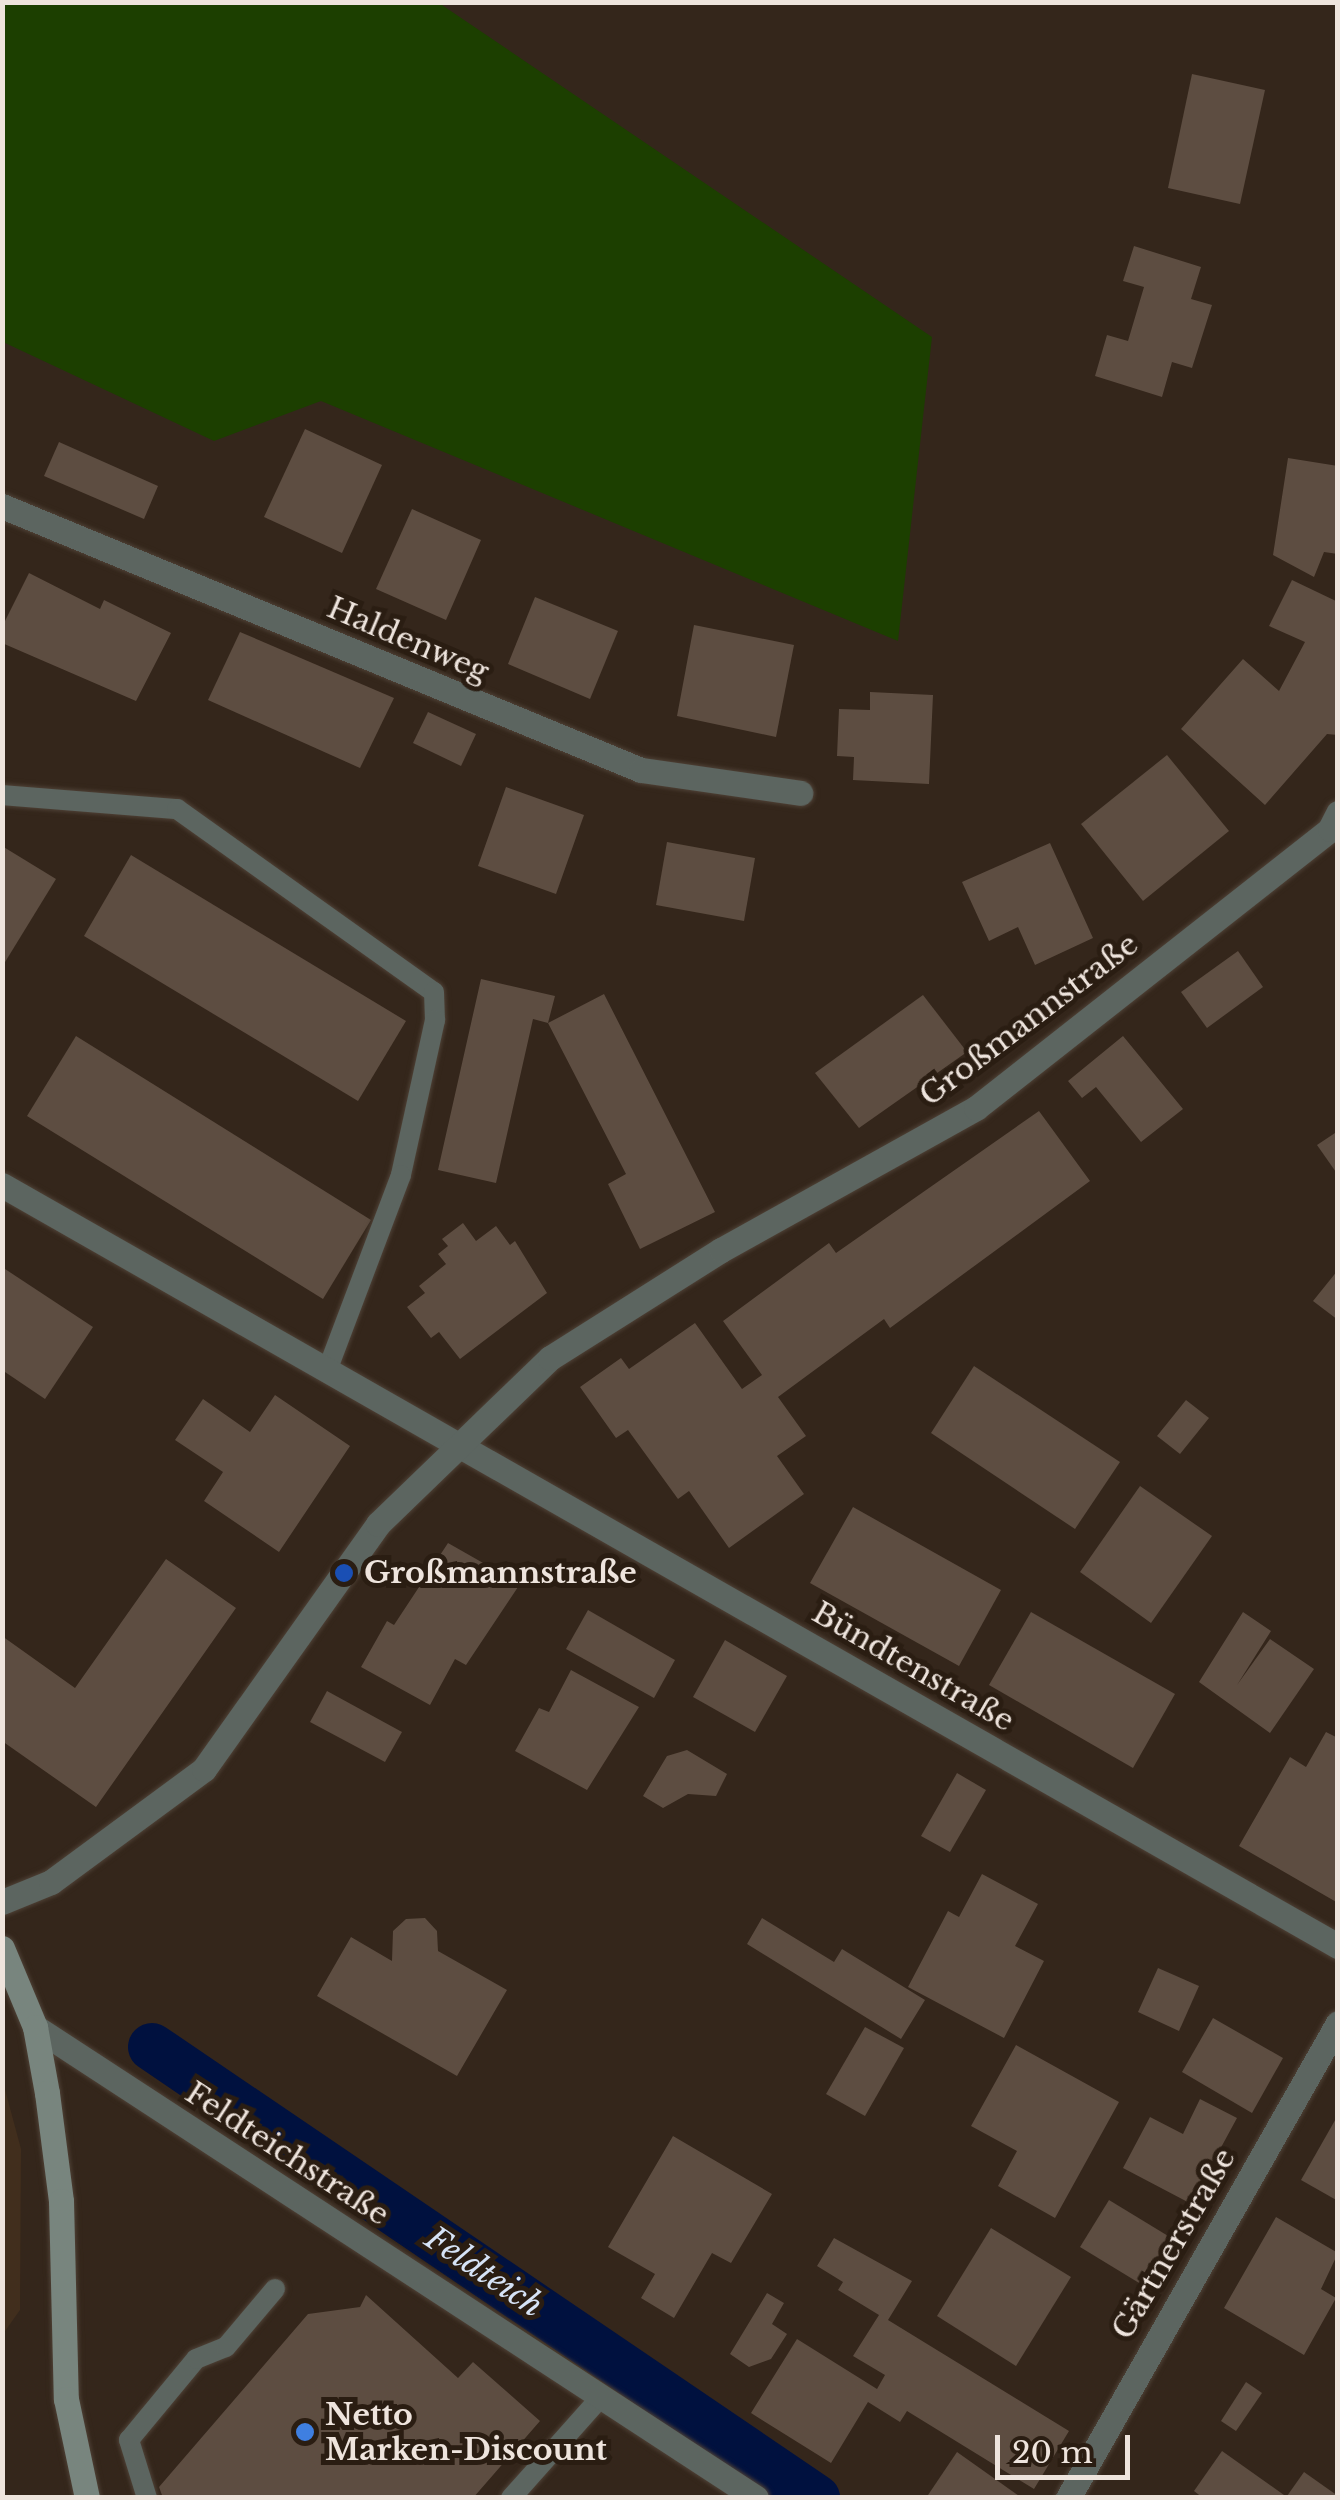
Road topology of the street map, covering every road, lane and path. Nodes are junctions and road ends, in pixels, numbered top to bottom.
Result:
1 (2, 506) edge
2 (800, 793) dead end
3 (2, 795) edge
4 (1335, 829) edge
5 (2, 1185) edge
6 (327, 1370) junction
7 (458, 1444) junction
8 (2, 1902) edge
9 (1338, 1946) edge
10 (2, 1948) edge
11 (1338, 2023) edge
12 (34, 2028) junction
13 (275, 2289) dead end
14 (600, 2398) junction
15 (87, 2498) edge
16 (147, 2498) edge
17 (511, 2498) edge
18 (756, 2498) edge
19 (1068, 2498) edge

1 - 2 street, Haldenweg
3 - 6 lane
4 - 7 street, Großmannstraße
5 - 6 street
6 - 7 street
7 - 8 street, Großmannstraße
7 - 9 street, Bündtenstraße
10 - 12 main road
11 - 19 street, Gärtnerstraße
12 - 14 street, Feldteichstraße
12 - 15 main road
13 - 16 lane
14 - 17 lane
14 - 18 street, Feldteichstraße

